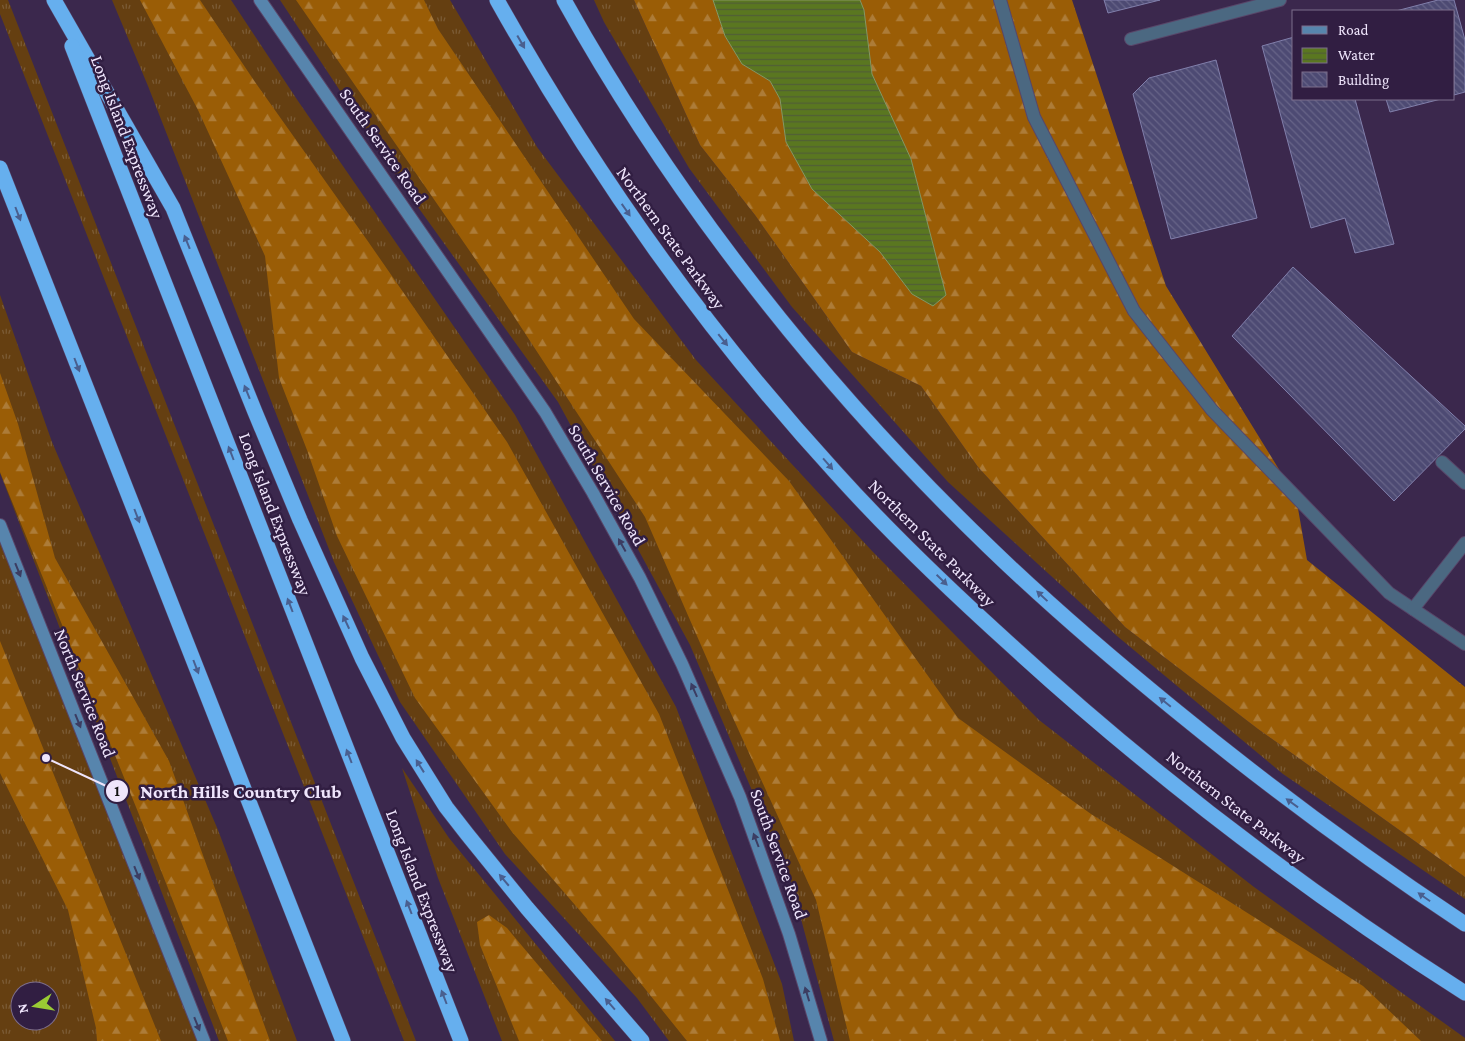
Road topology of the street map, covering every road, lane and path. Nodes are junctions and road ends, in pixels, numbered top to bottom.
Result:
1 (54, 0) edge
2 (260, 0) edge
3 (497, 0) edge
4 (564, 0) edge
5 (1000, 0) edge
6 (1280, 0) edge
7 (1131, 39) dead end
8 (0, 168) edge
9 (1442, 462) dead end
10 (1465, 484) edge
11 (0, 525) edge
12 (1465, 543) edge
13 (1413, 609) junction
14 (1465, 644) edge
15 (1465, 924) edge
16 (1465, 994) edge
17 (204, 1041) edge
18 (343, 1041) edge
19 (461, 1041) edge
20 (642, 1041) edge
21 (821, 1041) edge

19 -> 1 highway, Long Island Expressway
20 -> 1 highway
21 -> 2 main road, South Service Road
3 -> 16 highway, Northern State Parkway
15 -> 4 highway
5 - 13 street
6 - 7 street
8 -> 18 highway
9 - 10 street
11 -> 17 main road, North Service Road
12 - 13 street
13 - 14 street

